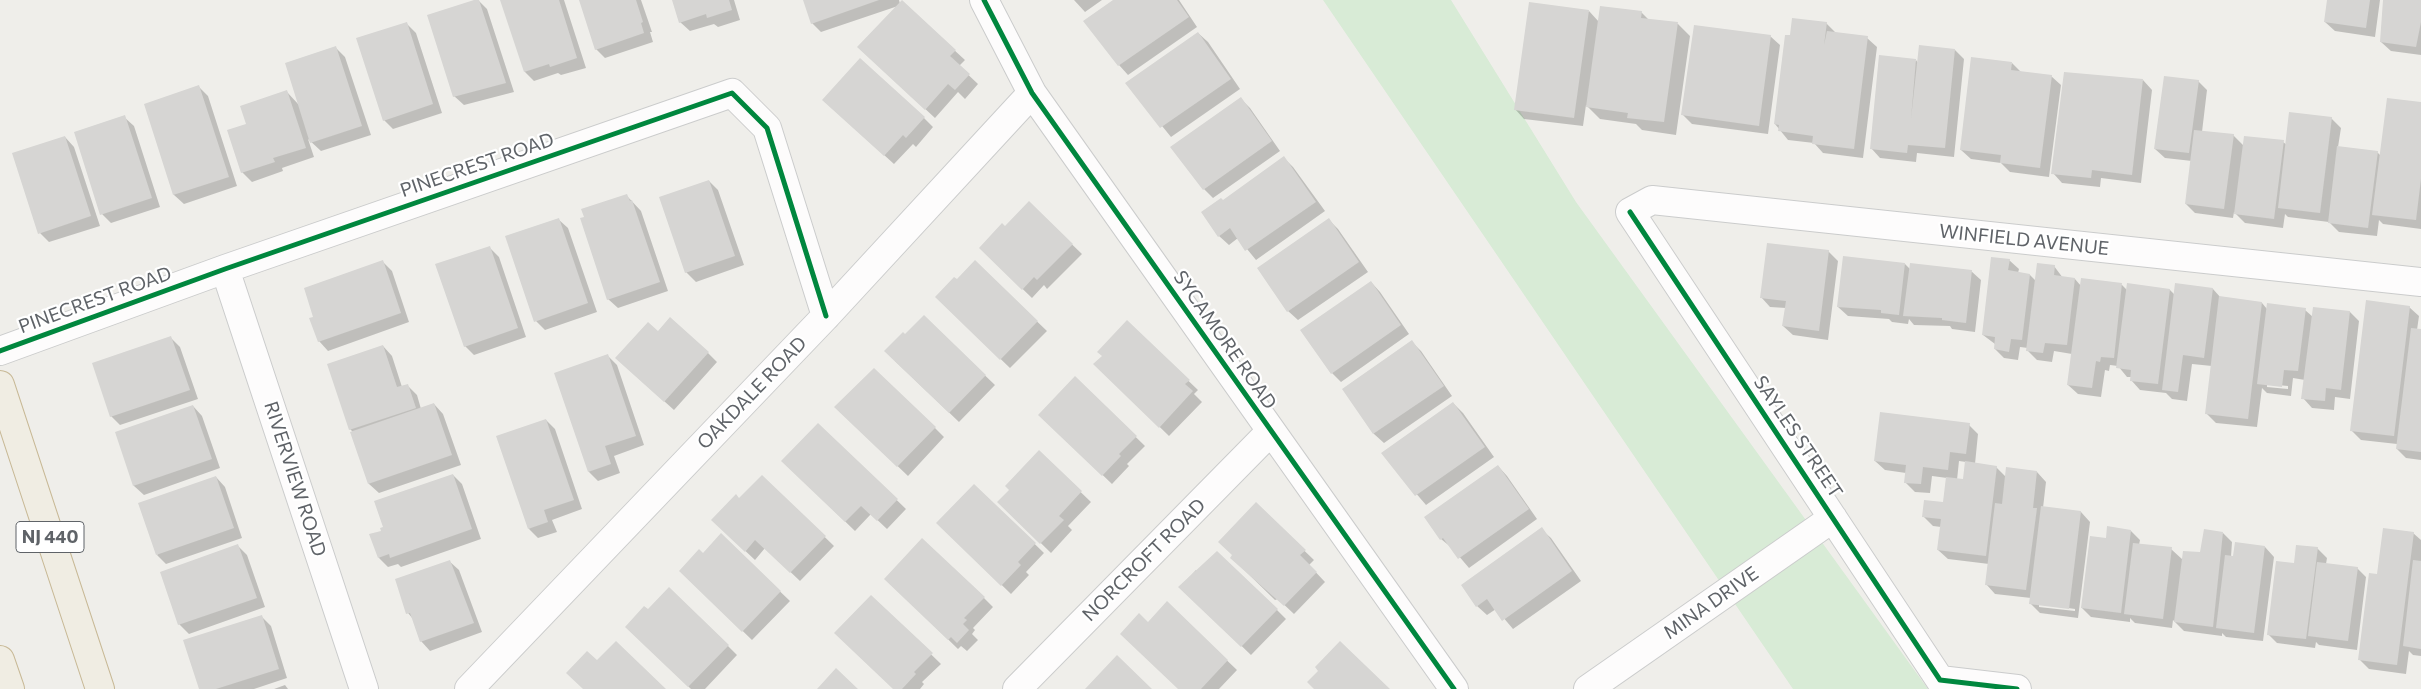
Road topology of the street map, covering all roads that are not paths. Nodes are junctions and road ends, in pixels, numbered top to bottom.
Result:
1 (984, 0) edge
2 (1032, 93) junction
3 (1630, 212) joint
4 (225, 269) junction
5 (2421, 282) edge
6 (826, 316) junction
7 (0, 351) edge
8 (0, 385) edge
9 (1271, 430) junction
10 (1833, 518) junction
11 (0, 660) edge
12 (10, 689) edge
13 (100, 689) edge
14 (364, 689) edge
15 (469, 689) edge
16 (1017, 689) edge
17 (1454, 689) edge
18 (1588, 689) edge
19 (2017, 689) edge

1 - 2 street, SYCAMORE ROAD
2 - 6 street, OAKDALE ROAD
2 - 9 street, SYCAMORE ROAD
3 - 5 street, WINFIELD AVENUE
3 - 10 street, SAYLES STREET
4 - 6 street, PINECREST ROAD
4 - 7 street, PINECREST ROAD
4 - 14 street, RIVERVIEW ROAD
6 - 15 street, OAKDALE ROAD
8 - 13 highway, NJ 440
9 - 16 street, NORCROFT ROAD
9 - 17 street, SYCAMORE ROAD
10 - 18 street, MINA DRIVE
10 - 19 street, SAYLES STREET
11 - 12 highway

